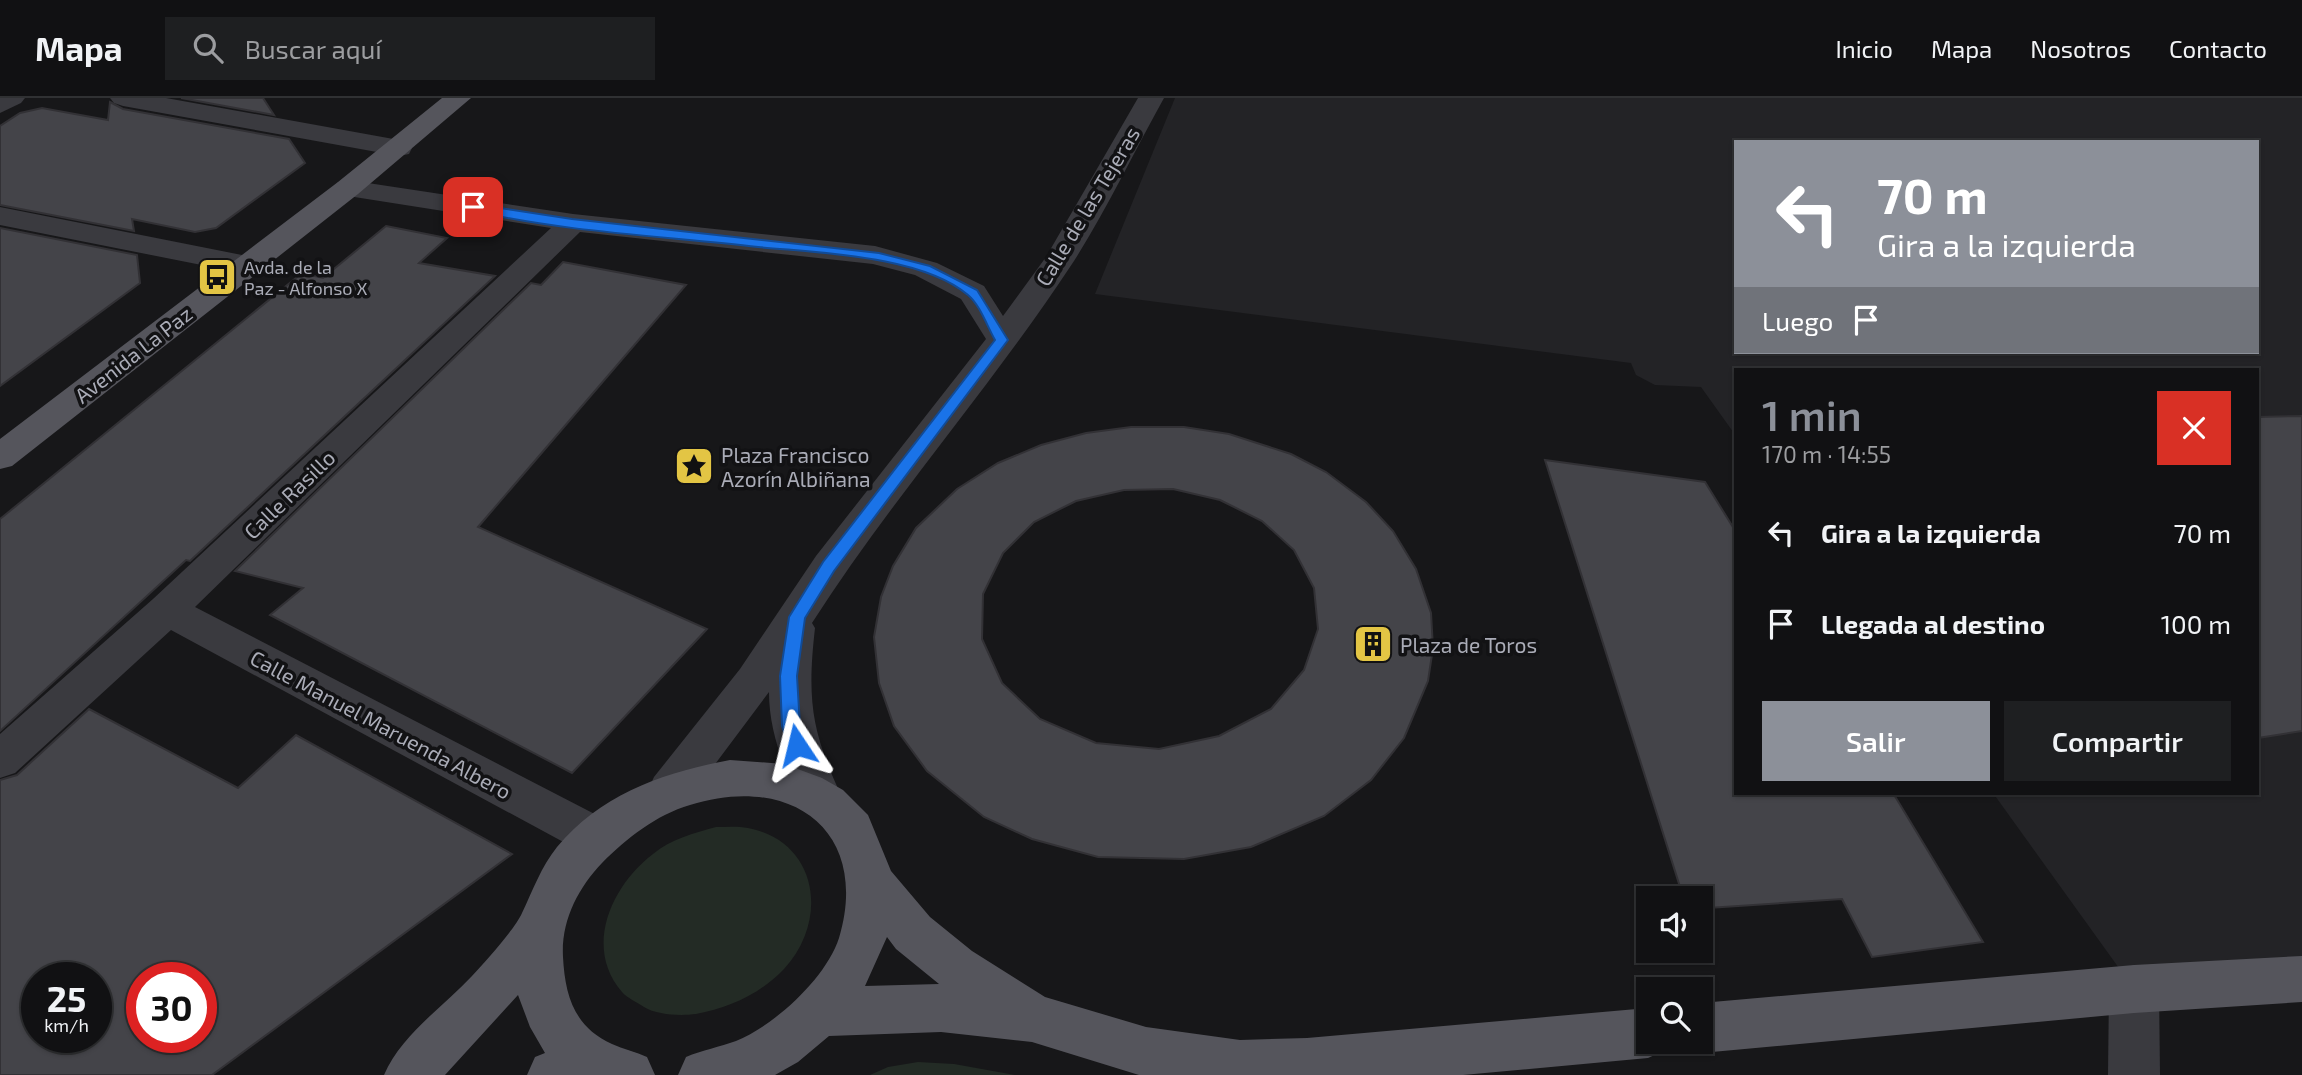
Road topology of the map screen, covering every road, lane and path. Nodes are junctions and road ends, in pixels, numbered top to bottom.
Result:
1 (12, 98) edge
2 (123, 98) edge
3 (458, 98) edge
4 (473, 98) edge
5 (1151, 98) edge
6 (0, 105) edge
7 (399, 148) junction
8 (348, 188) junction
9 (0, 216) edge
10 (572, 223) junction
11 (247, 265) junction
12 (1002, 340) junction
13 (0, 457) edge
14 (167, 610) junction
15 (797, 617) junction
16 (0, 760) edge
17 (670, 790) junction
18 (820, 797) junction
19 (596, 837) junction
20 (872, 882) junction
21 (540, 929) junction
22 (2302, 979) edge
23 (2133, 989) junction
24 (818, 1012) junction
25 (1032, 1018) junction
26 (1713, 1027) edge
27 (1636, 1034) edge
28 (1246, 1070) edge
29 (592, 1071) edge
30 (711, 1074) edge
31 (410, 1075) edge
32 (2134, 1075) edge

1 - 6 street
2 - 7 street
3 - 7 main road, Avenida La Paz
4 - 7 main road, Avenida La Paz
5 - 12 street, Calle de las Tejeras
7 - 8 main road, Avenida La Paz
8 - 10 street
8 - 11 main road, Avenida La Paz
9 - 11 street
10 - 12 street
10 - 14 street, Calle Rasillo
11 - 13 main road, Avenida La Paz
12 - 15 street, Calle de las Tejeras
14 - 16 street, Calle Rasillo
14 - 19 street, Calle Manuel Maruenda Albero
15 - 17 street, Calle de las Tejeras
15 - 18 street, Calle de las Tejeras
17 - 18 main road
17 - 19 main road
18 - 20 main road
19 - 21 main road
20 - 24 main road
20 - 25 main road
21 - 29 main road
21 - 31 main road
22 - 23 main road
23 - 26 main road
23 - 32 street
24 - 25 main road
24 - 30 main road
25 - 28 main road
27 - 28 main road

